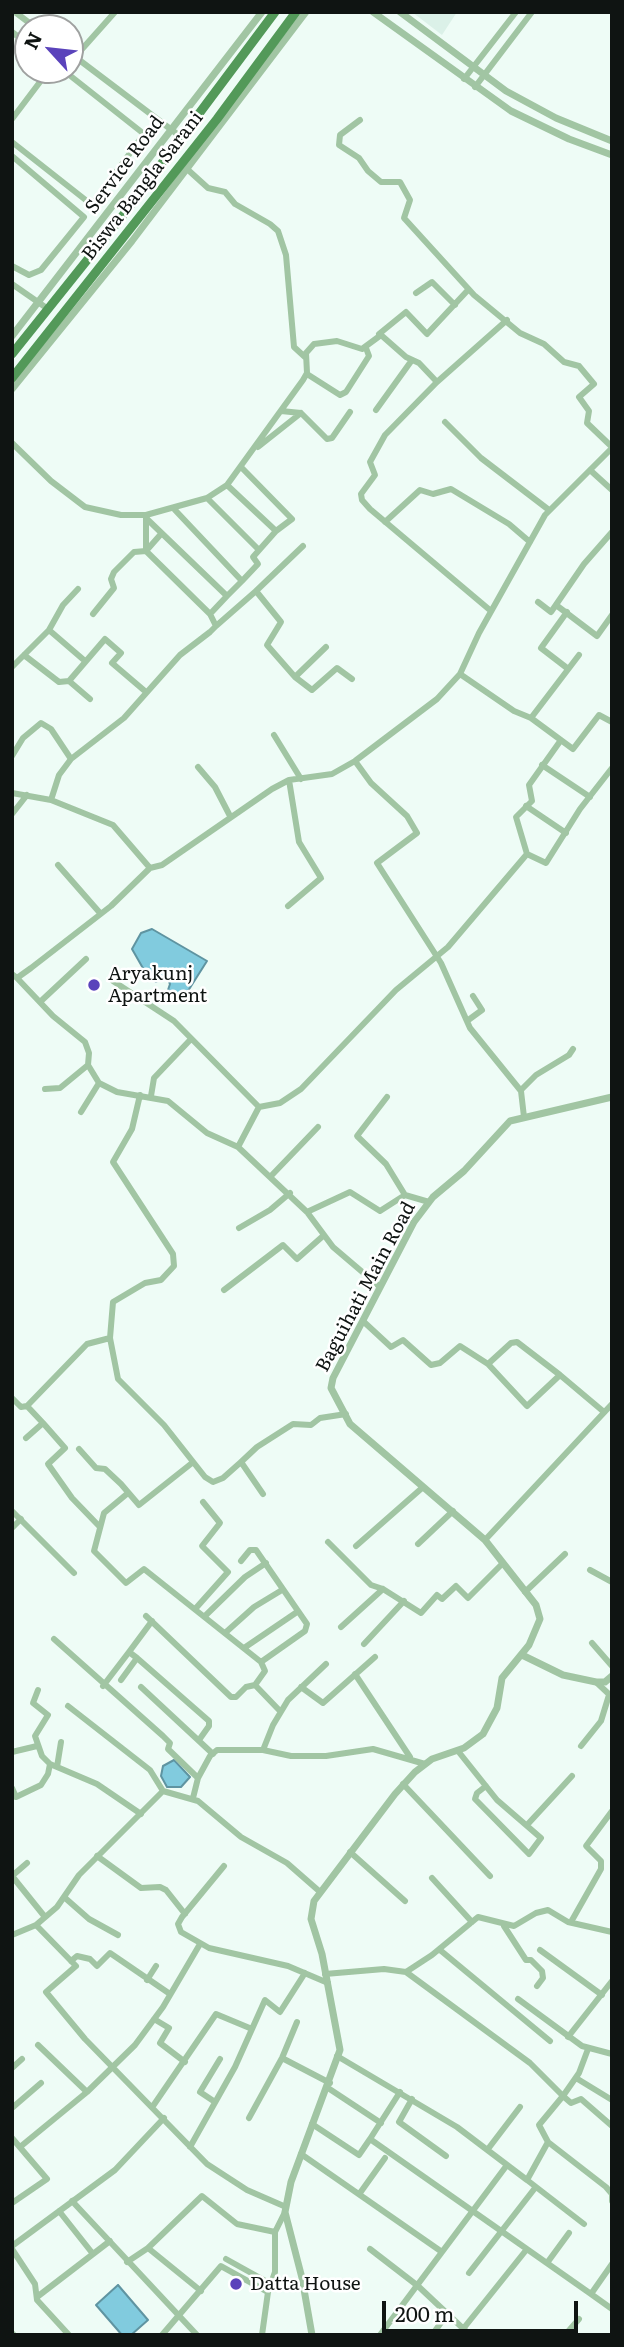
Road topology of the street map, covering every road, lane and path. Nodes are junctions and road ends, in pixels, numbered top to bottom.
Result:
1 (115, 12) edge
2 (262, 12) edge
3 (275, 12) edge
4 (296, 12) edge
5 (306, 12) edge
6 (373, 12) edge
7 (400, 12) edge
8 (516, 12) edge
9 (531, 12) edge
10 (84, 44) edge
11 (84, 63) edge
12 (474, 67) junction
13 (484, 75) junction
14 (464, 79) junction
15 (38, 84) edge
16 (81, 84) edge
17 (475, 87) junction
18 (12, 119) edge
19 (360, 120) dead end
20 (171, 129) junction
21 (181, 137) junction
22 (612, 141) edge
23 (12, 142) edge
24 (612, 155) edge
25 (12, 156) edge
26 (187, 169) junction
27 (12, 266) edge
28 (12, 284) edge
29 (468, 290) junction
30 (416, 293) dead end
31 (39, 303) junction
32 (455, 305) junction
33 (48, 309) junction
34 (507, 320) junction
35 (12, 336) edge
36 (378, 336) junction
37 (366, 348) junction
38 (12, 354) edge
39 (306, 358) junction
40 (412, 360) junction
41 (307, 374) junction
42 (12, 378) edge
43 (437, 382) junction
44 (12, 389) edge
45 (376, 410) dead end
46 (281, 411) junction
47 (350, 412) dead end
48 (301, 413) junction
49 (445, 422) dead end
50 (12, 443) edge
51 (612, 448) edge
52 (251, 452) junction
53 (240, 467) junction
54 (590, 470) junction
55 (227, 485) junction
56 (612, 489) edge
57 (206, 498) junction
58 (175, 510) junction
59 (549, 510) junction
60 (146, 517) junction
61 (385, 522) junction
62 (276, 531) junction
63 (612, 532) edge
64 (161, 534) junction
65 (605, 539) junction
66 (530, 542) junction
67 (612, 544) edge
68 (303, 546) dead end
69 (259, 550) junction
70 (146, 551) junction
71 (242, 580) junction
72 (78, 589) dead end
73 (256, 591) junction
74 (227, 596) junction
75 (538, 602) dead end
76 (556, 604) junction
77 (491, 611) junction
78 (566, 612) junction
79 (93, 614) dead end
80 (210, 614) junction
81 (612, 615) edge
82 (216, 626) junction
83 (49, 629) junction
84 (326, 647) dead end
85 (24, 655) junction
86 (579, 655) dead end
87 (85, 661) junction
88 (12, 667) edge
89 (567, 668) junction
90 (460, 674) junction
91 (295, 677) junction
92 (352, 678) dead end
93 (69, 681) junction
94 (146, 692) junction
95 (90, 699) dead end
96 (531, 718) junction
97 (612, 722) edge
98 (274, 735) dead end
99 (561, 740) junction
100 (12, 756) edge
101 (71, 760) junction
102 (355, 761) junction
103 (542, 765) junction
104 (198, 766) dead end
105 (612, 768) edge
106 (301, 779) junction
107 (289, 780) junction
108 (12, 793) edge
109 (27, 795) junction
110 (590, 797) junction
111 (51, 800) junction
112 (526, 806) junction
113 (12, 814) edge
114 (230, 816) junction
115 (566, 833) junction
116 (527, 854) junction
117 (58, 865) dead end
118 (150, 868) junction
119 (288, 906) dead end
120 (100, 913) junction
121 (438, 957) junction
122 (86, 959) dead end
123 (15, 976) edge
124 (113, 981) dead end
125 (473, 996) dead end
126 (40, 1002) junction
127 (467, 1021) junction
128 (191, 1039) junction
129 (573, 1049) dead end
130 (88, 1065) junction
131 (99, 1083) junction
132 (45, 1088) dead end
133 (520, 1090) junction
134 (140, 1096) junction
135 (151, 1096) junction
136 (387, 1097) dead end
137 (612, 1097) edge
138 (259, 1107) junction
139 (81, 1112) dead end
140 (524, 1117) junction
141 (318, 1127) dead end
142 (238, 1147) junction
143 (271, 1176) junction
144 (289, 1194) junction
145 (405, 1195) junction
146 (429, 1202) junction
147 (307, 1212) junction
148 (239, 1228) dead end
149 (323, 1236) junction
150 (380, 1287) junction
151 (224, 1290) dead end
152 (364, 1322) junction
153 (110, 1338) junction
154 (488, 1364) junction
155 (560, 1375) junction
156 (12, 1398) edge
157 (612, 1404) edge
158 (27, 1406) junction
159 (604, 1412) junction
160 (345, 1414) junction
161 (43, 1423) junction
162 (26, 1438) dead end
163 (79, 1449) dead end
164 (241, 1462) junction
165 (192, 1463) junction
166 (422, 1488) junction
167 (128, 1493) junction
168 (263, 1494) dead end
169 (203, 1502) dead end
170 (12, 1511) edge
171 (453, 1511) junction
172 (20, 1519) junction
173 (99, 1526) junction
174 (12, 1528) edge
175 (485, 1540) junction
176 (328, 1542) dead end
177 (418, 1544) dead end
178 (355, 1546) dead end
179 (565, 1554) dead end
180 (241, 1561) dead end
181 (266, 1563) junction
182 (503, 1563) junction
183 (590, 1570) dead end
184 (74, 1573) dead end
185 (612, 1582) edge
186 (383, 1589) junction
187 (282, 1590) junction
188 (525, 1592) junction
189 (404, 1601) junction
190 (196, 1608) junction
191 (297, 1612) junction
192 (206, 1615) junction
193 (341, 1628) dead end
194 (225, 1633) junction
195 (54, 1639) dead end
196 (593, 1643) dead end
197 (364, 1644) dead end
198 (244, 1648) junction
199 (129, 1652) junction
200 (522, 1655) junction
201 (375, 1657) dead end
202 (137, 1658) junction
203 (261, 1662) junction
204 (326, 1664) dead end
205 (612, 1665) edge
206 (355, 1674) junction
207 (612, 1676) edge
208 (121, 1680) dead end
209 (596, 1682) junction
210 (255, 1685) junction
211 (103, 1686) junction
212 (141, 1687) dead end
213 (301, 1687) junction
214 (38, 1690) dead end
215 (610, 1696) edge
216 (68, 1706) dead end
217 (280, 1711) junction
218 (199, 1740) junction
219 (61, 1742) dead end
220 (581, 1745) dead end
221 (37, 1746) junction
222 (264, 1750) junction
223 (458, 1751) junction
224 (12, 1752) edge
225 (213, 1754) junction
226 (410, 1757) junction
227 (50, 1764) junction
228 (425, 1764) junction
229 (57, 1767) junction
230 (572, 1776) dead end
231 (198, 1777) junction
232 (403, 1784) junction
233 (486, 1786) junction
234 (12, 1788) edge
235 (163, 1791) junction
236 (14, 1798) edge
237 (193, 1798) junction
238 (612, 1811) edge
239 (141, 1814) junction
240 (527, 1825) junction
241 (350, 1852) junction
242 (97, 1856) junction
243 (27, 1863) dead end
244 (224, 1866) dead end
245 (12, 1876) edge
246 (490, 1876) dead end
247 (432, 1878) dead end
248 (319, 1891) junction
249 (64, 1896) junction
250 (405, 1901) dead end
251 (185, 1914) junction
252 (45, 1917) junction
253 (472, 1922) junction
254 (572, 1922) junction
255 (36, 1925) junction
256 (504, 1926) junction
257 (612, 1932) edge
258 (12, 1935) edge
259 (118, 1935) dead end
260 (200, 1944) junction
261 (440, 1950) junction
262 (540, 1950) dead end
263 (71, 1961) junction
264 (156, 1966) dead end
265 (406, 1972) junction
266 (305, 1973) junction
267 (325, 1974) junction
268 (147, 1980) junction
269 (612, 1981) edge
270 (328, 1983) junction
271 (537, 1986) dead end
272 (170, 1994) junction
273 (602, 1995) junction
274 (518, 1999) dead end
275 (154, 2019) junction
276 (297, 2022) dead end
277 (253, 2029) junction
278 (568, 2037) junction
279 (550, 2041) dead end
280 (38, 2045) dead end
281 (588, 2049) junction
282 (612, 2054) edge
283 (338, 2056) junction
284 (22, 2059) dead end
285 (220, 2059) dead end
286 (282, 2059) junction
287 (185, 2062) junction
288 (114, 2067) junction
289 (12, 2068) edge
290 (576, 2078) junction
291 (41, 2083) dead end
292 (329, 2086) junction
293 (87, 2092) junction
294 (400, 2092) junction
295 (563, 2096) junction
296 (412, 2099) junction
297 (612, 2100) edge
298 (215, 2102) junction
299 (153, 2106) junction
300 (520, 2106) dead end
301 (12, 2108) edge
302 (164, 2118) junction
303 (249, 2118) dead end
304 (381, 2123) junction
305 (312, 2124) junction
306 (612, 2126) edge
307 (12, 2138) edge
308 (370, 2139) junction
309 (548, 2142) junction
310 (20, 2147) junction
311 (190, 2147) junction
312 (488, 2149) junction
313 (301, 2154) junction
314 (446, 2156) dead end
315 (385, 2158) dead end
316 (507, 2165) junction
317 (527, 2180) junction
318 (535, 2188) junction
319 (360, 2193) junction
320 (612, 2194) edge
321 (72, 2201) junction
322 (612, 2201) edge
323 (12, 2203) edge
324 (285, 2209) junction
325 (60, 2211) junction
326 (472, 2211) junction
327 (584, 2224) dead end
328 (275, 2232) junction
329 (502, 2232) junction
330 (569, 2233) dead end
331 (110, 2241) junction
332 (12, 2248) edge
333 (148, 2248) junction
334 (370, 2249) dead end
335 (527, 2249) junction
336 (442, 2252) junction
337 (93, 2254) junction
338 (226, 2259) dead end
339 (127, 2262) junction
340 (547, 2263) junction
341 (611, 2266) edge
342 (468, 2273) dead end
343 (271, 2284) junction
344 (418, 2286) junction
345 (201, 2291) junction
346 (268, 2292) junction
347 (591, 2294) junction
348 (37, 2297) junction
349 (612, 2309) edge
350 (448, 2313) junction
351 (180, 2316) junction
352 (579, 2319) dead end
353 (463, 2329) junction
354 (69, 2335) edge
355 (162, 2335) edge
356 (197, 2335) edge
357 (262, 2335) edge
358 (312, 2335) edge
359 (380, 2335) edge
360 (432, 2335) edge
361 (470, 2335) edge
362 (565, 2335) edge

1 - 10 street
2 - 20 street, Service Road
3 - 21 main road, Biswa Bangla Sarani
4 - 42 main road, Biswa Bangla Sarani
5 - 26 street
6 - 14 street
7 - 12 street
8 - 12 street
9 - 13 street
11 - 20 street
12 - 13 street
12 - 14 street
13 - 17 street
13 - 22 street
14 - 17 street
15 - 18 street
16 - 23 street
17 - 24 street
19 - 29 street
20 - 21 street
20 - 31 street, Service Road
21 - 33 main road, Biswa Bangla Sarani
25 - 27 street
26 - 39 street
26 - 44 street
28 - 31 street
29 - 32 street
29 - 34 street
30 - 32 street
31 - 33 street
31 - 35 street, Service Road
32 - 36 street
33 - 38 main road, Biswa Bangla Sarani
34 - 43 street
34 - 51 street
36 - 37 street
36 - 40 street
37 - 39 street
37 - 41 street
39 - 41 street
40 - 43 street
40 - 45 street
41 - 46 street
43 - 61 street
46 - 48 street
46 - 52 street
47 - 48 street
48 - 52 street
49 - 59 street
50 - 60 street
51 - 54 street
52 - 53 street
53 - 55 street
53 - 62 street
54 - 56 street
54 - 59 street
55 - 57 street
55 - 62 street
57 - 58 street
57 - 69 street
58 - 60 street
58 - 71 street
59 - 66 street
60 - 64 street
60 - 70 street
61 - 66 street
61 - 77 street
62 - 69 street
63 - 65 street
64 - 70 street
64 - 74 street
65 - 67 street
65 - 76 street
66 - 77 street
68 - 73 street
69 - 71 street
70 - 79 street
70 - 80 street
71 - 74 street
72 - 83 street
73 - 82 street
73 - 91 street
74 - 80 street
75 - 76 street
76 - 78 street
77 - 90 street
78 - 81 street
78 - 89 street
80 - 82 street
82 - 94 street
83 - 85 street
83 - 87 street
84 - 91 street
85 - 88 street
85 - 93 street
86 - 89 street
87 - 93 street
87 - 94 street
89 - 96 street
90 - 96 street
90 - 102 street
91 - 92 street
93 - 95 street
94 - 101 street
96 - 99 street
97 - 99 street
98 - 106 street
99 - 103 street
100 - 101 street
101 - 111 street
102 - 106 street
102 - 121 street
103 - 110 street
103 - 112 street
104 - 114 street
105 - 110 street
106 - 107 street
107 - 114 street
107 - 119 street
108 - 109 street
109 - 111 street
109 - 113 street
110 - 115 street
111 - 118 street
112 - 115 street
112 - 116 street
114 - 118 street
115 - 116 street
116 - 121 street
117 - 120 street
118 - 120 street
120 - 123 street
121 - 127 street
121 - 138 street
122 - 126 street
123 - 126 street
124 - 128 street
125 - 127 street
126 - 130 street
127 - 133 street
128 - 135 street
128 - 138 street
129 - 133 street
130 - 131 street
130 - 132 street
131 - 134 street
131 - 139 street
133 - 140 street
134 - 135 street
134 - 153 street
135 - 142 street
136 - 145 street
137 - 140 street, Baguihati Main Road
138 - 142 street
140 - 146 street, Baguihati Main Road
141 - 143 street
142 - 143 street
143 - 144 street
144 - 147 street
144 - 148 street
145 - 146 street
145 - 147 street
146 - 150 street, Baguihati Main Road
147 - 149 street
149 - 150 street
149 - 151 street
150 - 152 street, Baguihati Main Road
152 - 154 street
152 - 160 street, Baguihati Main Road
153 - 158 street
153 - 165 street
154 - 155 street
154 - 155 street
155 - 159 street
156 - 158 street
157 - 159 street
158 - 161 street
159 - 175 street
160 - 164 street
160 - 166 street, Baguihati Main Road
161 - 162 street
161 - 173 street
163 - 167 street
164 - 165 street
164 - 168 street
165 - 167 street
166 - 171 street, Baguihati Main Road
166 - 178 street
167 - 173 street
169 - 190 street
170 - 172 street
171 - 175 street, Baguihati Main Road
171 - 177 street
172 - 174 street
172 - 184 street
173 - 190 street
175 - 182 street, Baguihati Main Road
176 - 186 street
179 - 188 street
180 - 181 street
181 - 187 street
181 - 192 street
182 - 188 street, Baguihati Main Road
182 - 189 street
183 - 185 street
186 - 189 street
186 - 193 street
187 - 191 street
187 - 194 street
188 - 200 street, Baguihati Main Road
189 - 197 street
190 - 192 street
191 - 198 street
191 - 203 street
192 - 194 street
194 - 198 street
195 - 211 street
196 - 205 street
198 - 203 street
199 - 202 street
199 - 210 street
199 - 211 street
200 - 209 street
200 - 223 street, Baguihati Main Road
201 - 206 street
202 - 208 street
202 - 218 street
203 - 210 street
204 - 213 street
206 - 213 street
206 - 226 street
207 - 209 street
209 - 215 street
210 - 217 street
211 - 231 street
212 - 218 street
213 - 217 street
214 - 221 street
215 - 220 street
216 - 235 street
217 - 222 street
218 - 225 street
219 - 229 street
221 - 224 street
221 - 227 street
222 - 225 street
222 - 226 street
223 - 228 street, Baguihati Main Road
223 - 233 street
225 - 231 street
226 - 228 street
227 - 229 street
227 - 236 street
228 - 232 street, Baguihati Main Road
229 - 239 street
230 - 240 street
231 - 237 street
232 - 241 street, Baguihati Main Road
232 - 246 street
233 - 240 street
233 - 240 street
234 - 236 street
235 - 237 street
235 - 239 street
237 - 248 street
238 - 254 street
239 - 242 street
241 - 248 street, Baguihati Main Road
241 - 250 street
242 - 249 street
242 - 251 street
243 - 245 street
244 - 251 street
245 - 252 street
247 - 253 street
248 - 267 street, Baguihati Main Road
249 - 252 street
249 - 259 street
251 - 260 street
252 - 255 street
253 - 256 street
253 - 261 street
254 - 256 street
254 - 257 street
255 - 258 street
255 - 263 street
256 - 271 street
260 - 266 street
260 - 272 street
261 - 265 street
261 - 279 street
262 - 273 street
263 - 268 street
263 - 288 street
264 - 268 street
265 - 267 street
265 - 295 street
266 - 270 street
266 - 277 street
267 - 270 street, Baguihati Main Road
268 - 272 street
269 - 273 street
270 - 283 street, Baguihati Main Road
272 - 275 street
273 - 278 street
274 - 278 street
275 - 287 street
275 - 288 street
276 - 286 street
277 - 287 street
277 - 298 street
278 - 281 street
280 - 293 street
281 - 282 street
281 - 290 street
283 - 292 street, Baguihati Main Road
283 - 294 street
284 - 289 street
285 - 298 street
286 - 292 street
286 - 303 street
287 - 299 street
288 - 293 street
288 - 299 street
290 - 295 street
290 - 297 street
291 - 301 street
292 - 304 street
292 - 305 street, Baguihati Main Road
293 - 310 street
294 - 296 street
294 - 304 street
295 - 306 street
295 - 309 street
296 - 312 street
296 - 314 street
298 - 311 street
299 - 302 street
300 - 312 street
302 - 311 street
302 - 321 street
304 - 308 street
305 - 308 street
305 - 313 street, Baguihati Main Road
307 - 310 street
308 - 326 street
309 - 317 street
309 - 320 street
310 - 323 street
311 - 324 street
312 - 316 street
313 - 319 street
313 - 324 street, Baguihati Main Road
315 - 319 street
316 - 317 street
316 - 326 street
317 - 318 street
318 - 327 street
318 - 329 street
319 - 336 street
320 - 322 street
321 - 325 street
321 - 331 street
324 - 328 street
324 - 358 street
325 - 332 street
325 - 337 street
326 - 329 street
326 - 336 street
328 - 333 street
328 - 343 street
329 - 335 street
329 - 342 street
330 - 340 street
331 - 337 street
331 - 339 street
332 - 348 street
333 - 339 street
333 - 345 street
334 - 344 street
335 - 340 street
335 - 353 street
336 - 344 street
337 - 348 street
338 - 343 street
339 - 351 street
340 - 347 street
341 - 347 street
343 - 346 street
344 - 350 street
344 - 359 street
345 - 346 street
345 - 351 street
346 - 357 street
347 - 349 street
348 - 354 street
350 - 353 street
350 - 360 street
351 - 355 street
351 - 356 street
352 - 362 street
353 - 361 street

